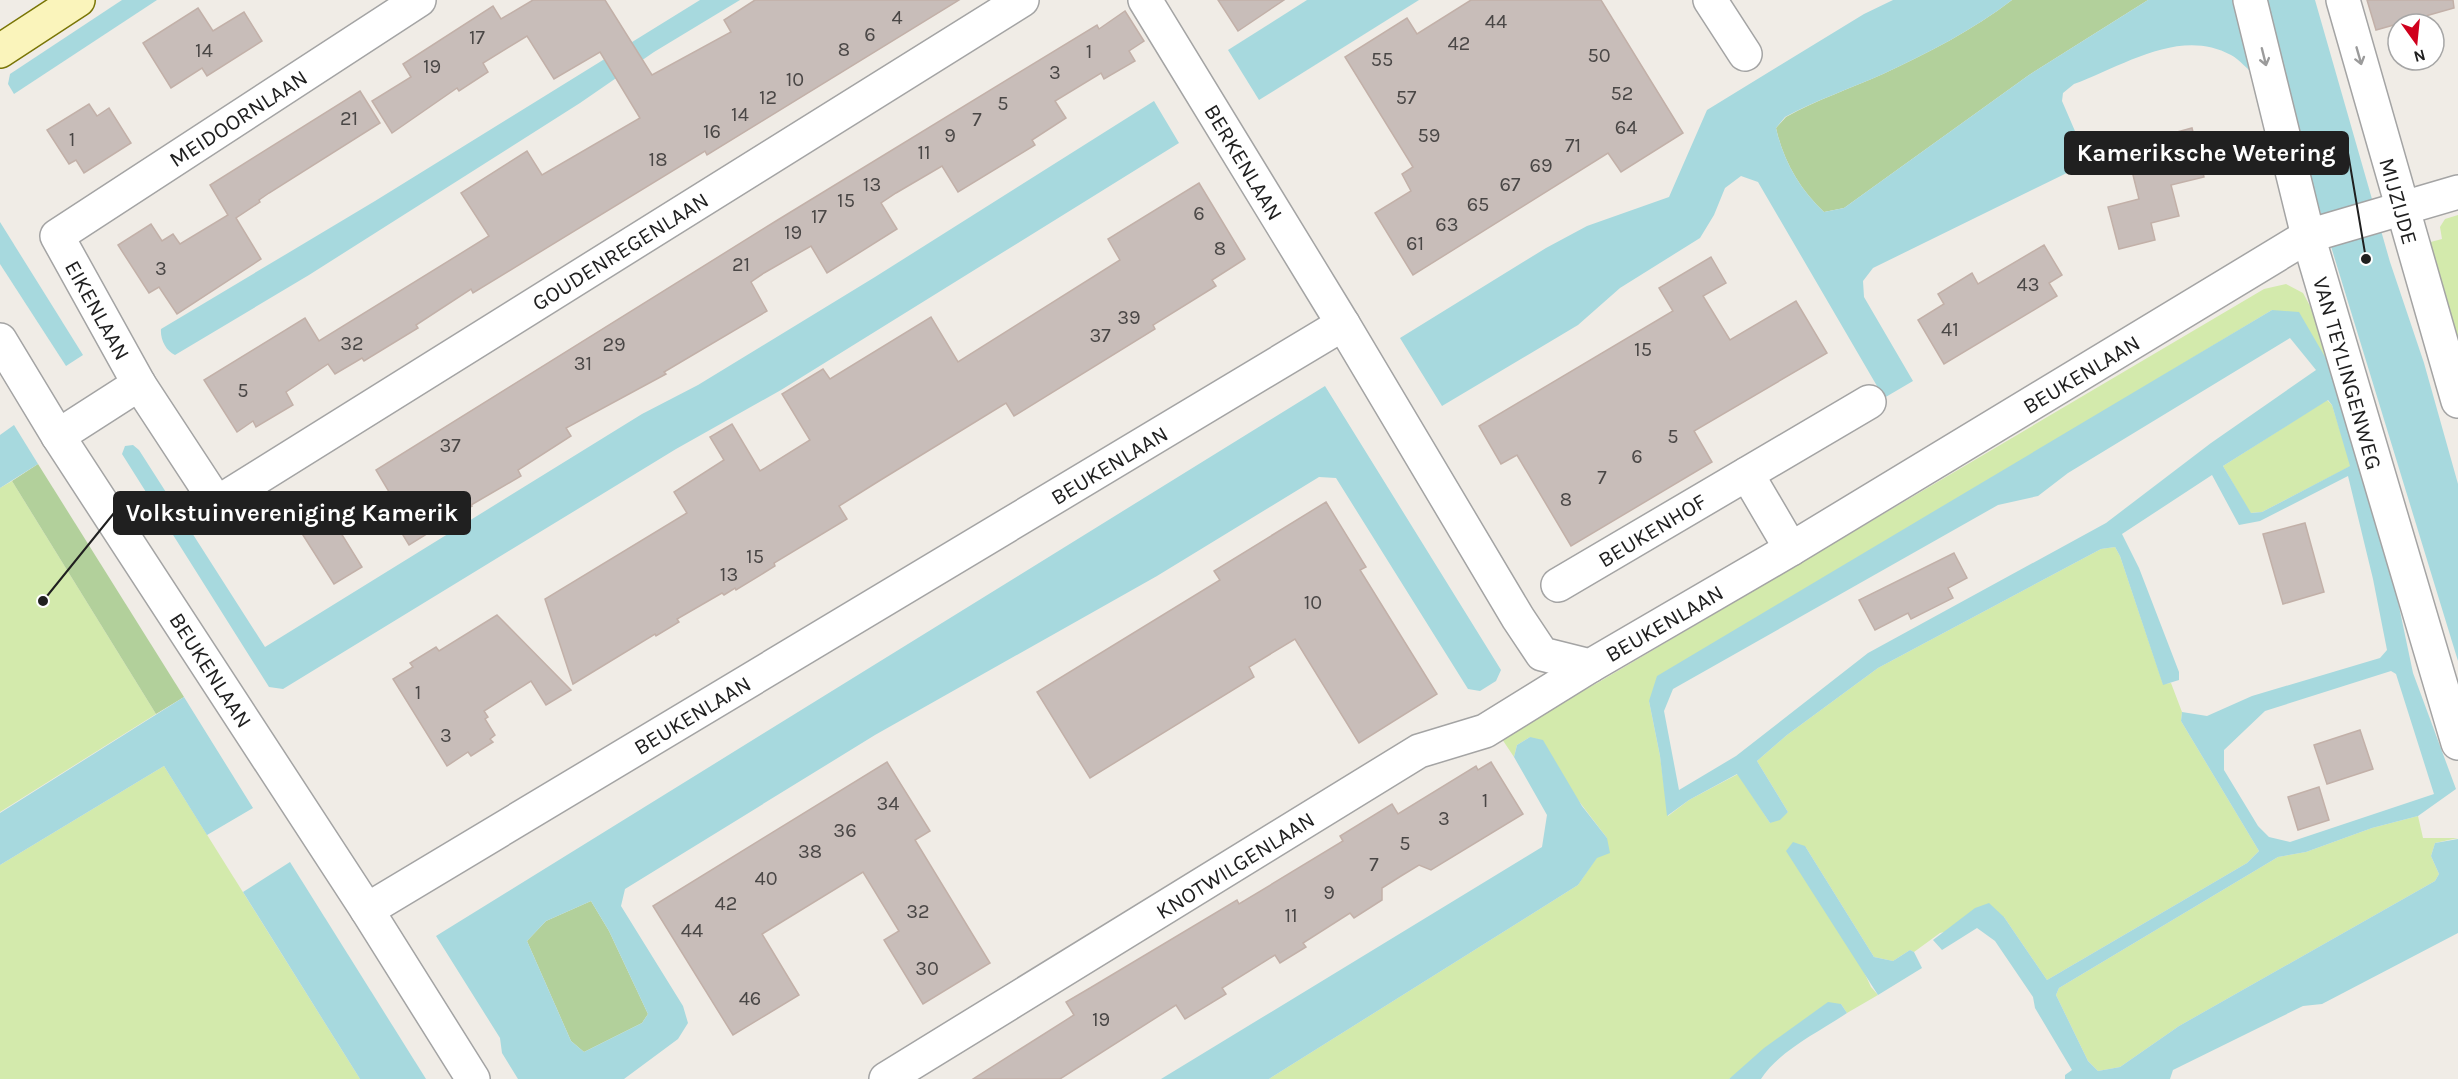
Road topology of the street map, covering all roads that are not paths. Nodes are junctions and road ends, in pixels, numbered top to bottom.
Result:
1 (78, 0) edge
2 (419, 0) edge
3 (1022, 0) edge
4 (1145, 0) edge
5 (1710, 0) edge
6 (2250, 0) edge
7 (2343, 0) edge
8 (0, 51) edge
9 (1745, 54) dead end
10 (2458, 192) edge
11 (2396, 210) junction
12 (2315, 234) junction
13 (57, 236) joint
14 (1343, 324) junction
15 (0, 340) edge
16 (139, 384) junction
17 (2458, 401) edge
18 (1869, 402) dead end
19 (58, 436) junction
20 (1747, 474) junction
21 (217, 503) joint
22 (1791, 549) junction
23 (1558, 585) dead end
24 (1590, 666) junction
25 (2458, 744) edge
26 (367, 910) junction
27 (473, 1079) edge
28 (886, 1079) edge

1 - 8 main road
2 - 13 street, MEIDOORNLAAN
3 - 21 street, GOUDENREGENLAAN
4 - 14 street, BERKENLAAN
5 - 9 street
6 -> 12 street, VAN TEYLINGENWEG
7 -> 11 street, MIJZIJDE
10 - 11 street, BEUKENLAAN
11 - 12 street, BEUKENLAAN
11 - 17 street, MIJZIJDE
12 - 22 street, BEUKENLAAN
12 - 25 street, VAN TEYLINGENWEG
13 - 16 street, EIKENLAAN
14 - 24 street, BEUKENLAAN
14 - 26 street, BEUKENLAAN
15 - 19 street, BEUKENLAAN
16 - 19 street, EIKENLAAN
16 - 21 street, EIKENLAAN
18 - 20 street, BEUKENHOF
19 - 26 street, BEUKENLAAN
20 - 22 street
20 - 23 street, BEUKENHOF
22 - 24 street, BEUKENLAAN
24 - 28 street, KNOTWILGENLAAN
26 - 27 street

